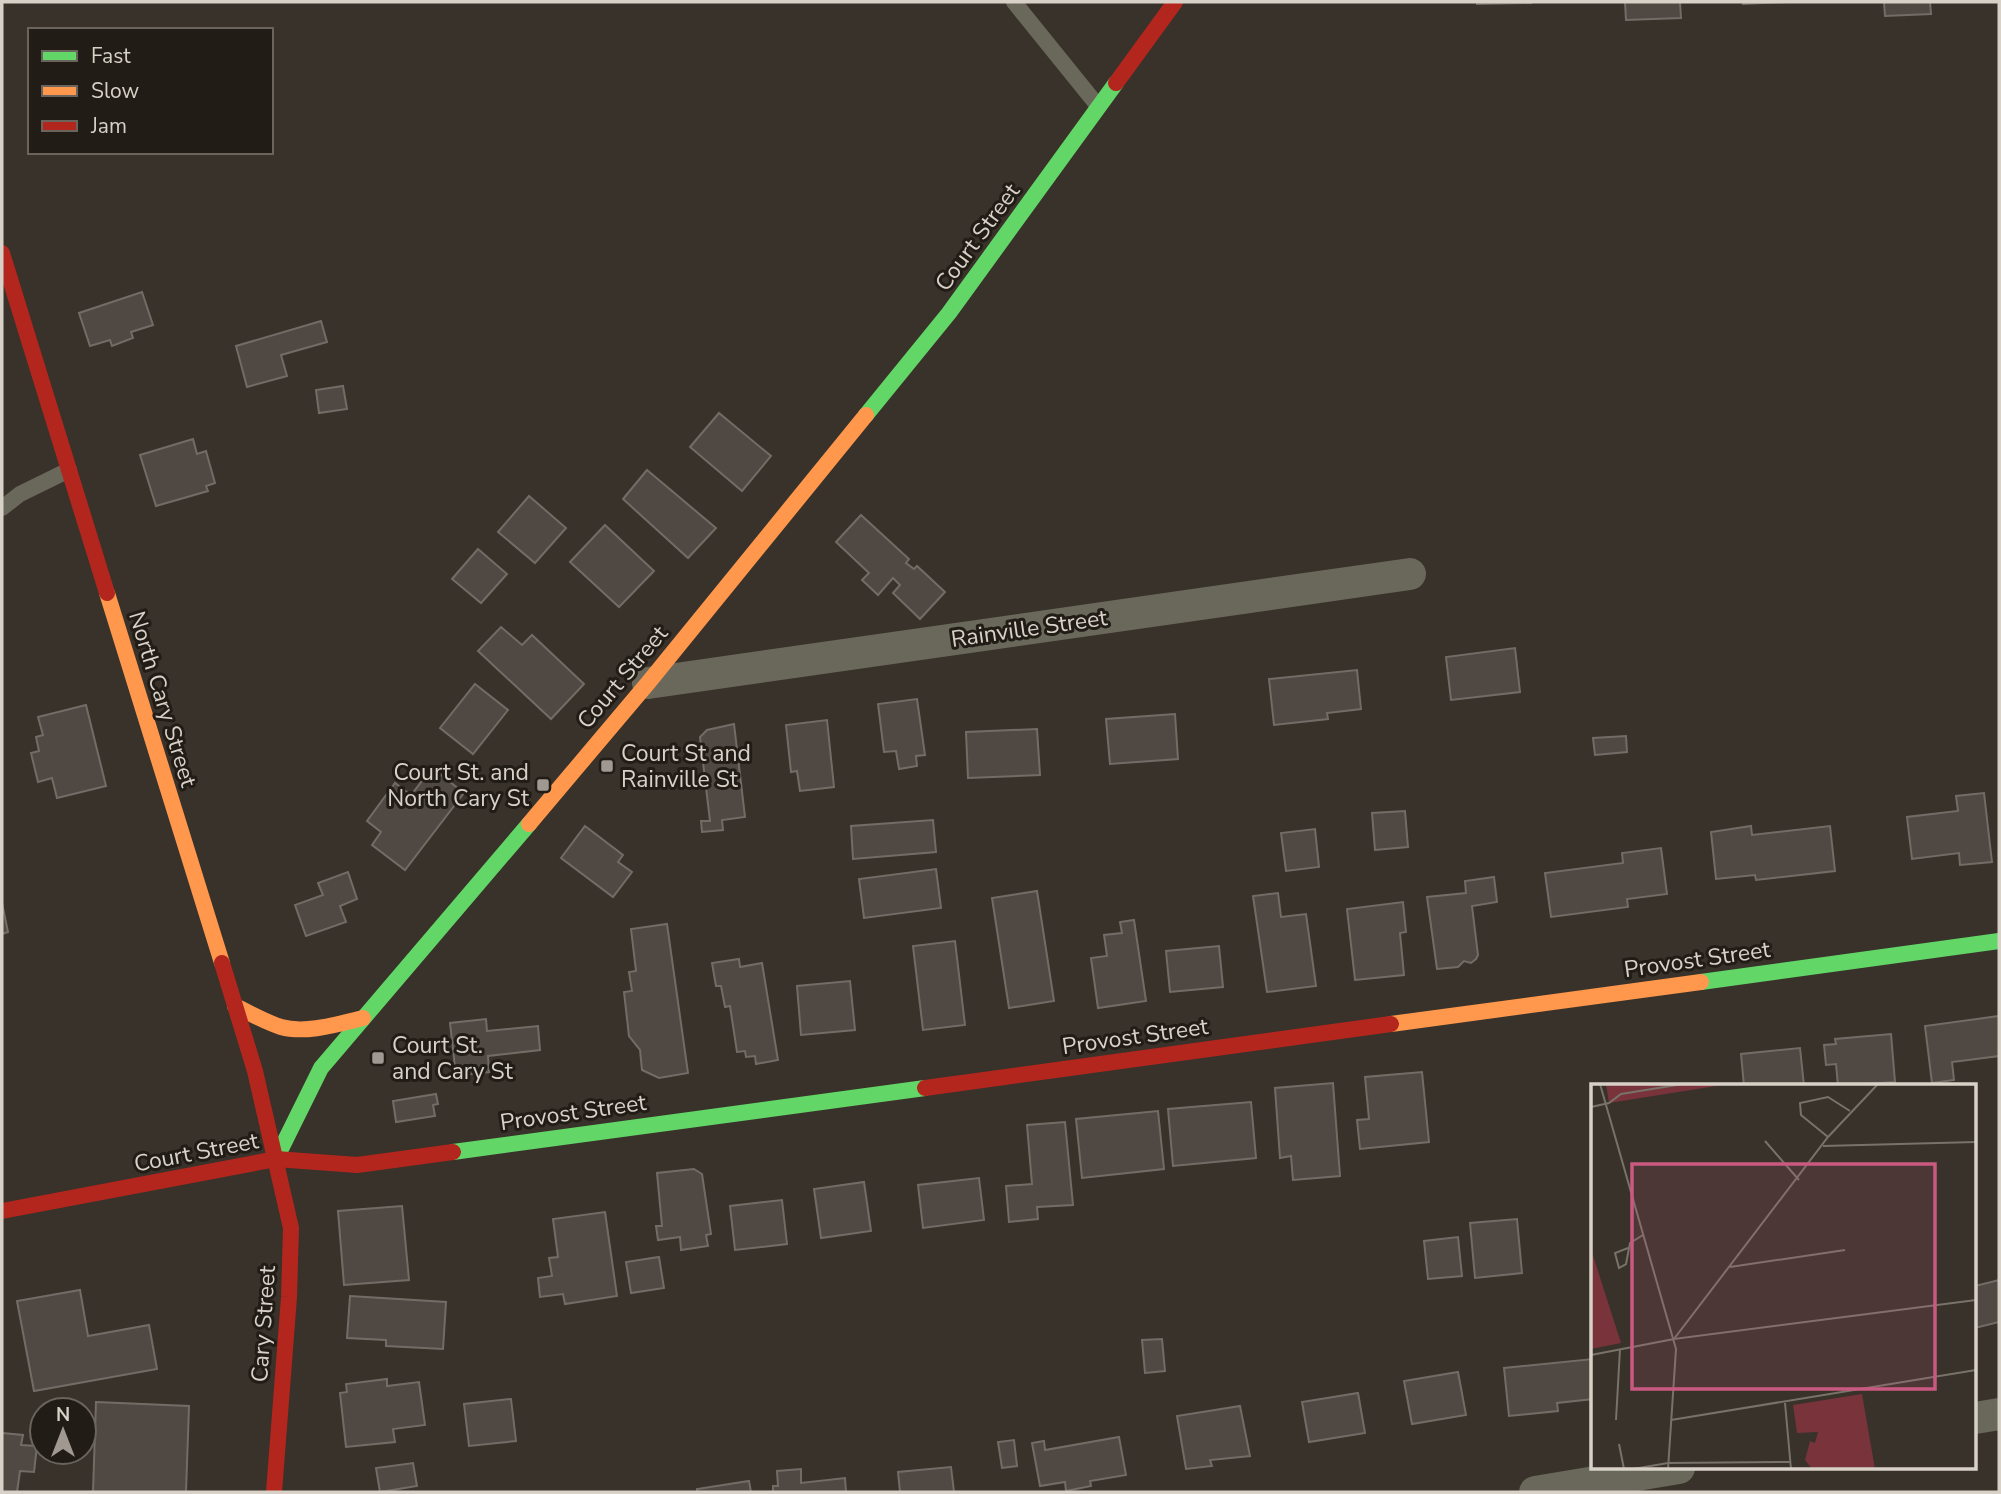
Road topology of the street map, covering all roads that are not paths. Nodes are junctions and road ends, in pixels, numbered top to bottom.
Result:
1 (1014, 2) edge
2 (1175, 2) edge
3 (1100, 108) junction
4 (2, 253) edge
5 (69, 470) junction
6 (2, 508) edge
7 (1409, 574) dead end
8 (648, 683) junction
9 (1999, 941) edge
10 (235, 1006) junction
11 (363, 1018) junction
12 (276, 1159) junction
13 (2, 1211) edge
14 (1999, 1413) edge
15 (1976, 1418) edge
16 (1667, 1470) edge
17 (274, 1492) edge
18 (1535, 1492) edge

1 - 3 lane
2 - 3 street, Court Street
3 - 8 street, Court Street
4 - 5 street, North Cary Street
5 - 6 lane
5 - 10 street, North Cary Street
7 - 8 street, Rainville Street
8 - 11 street, Court Street
9 - 12 street, Provost Street
10 - 11 street
10 - 12 street, North Cary Street
11 - 12 street, Court Street
12 - 13 street, Court Street
12 - 17 street, Cary Street
14 - 15 street
16 - 18 street

